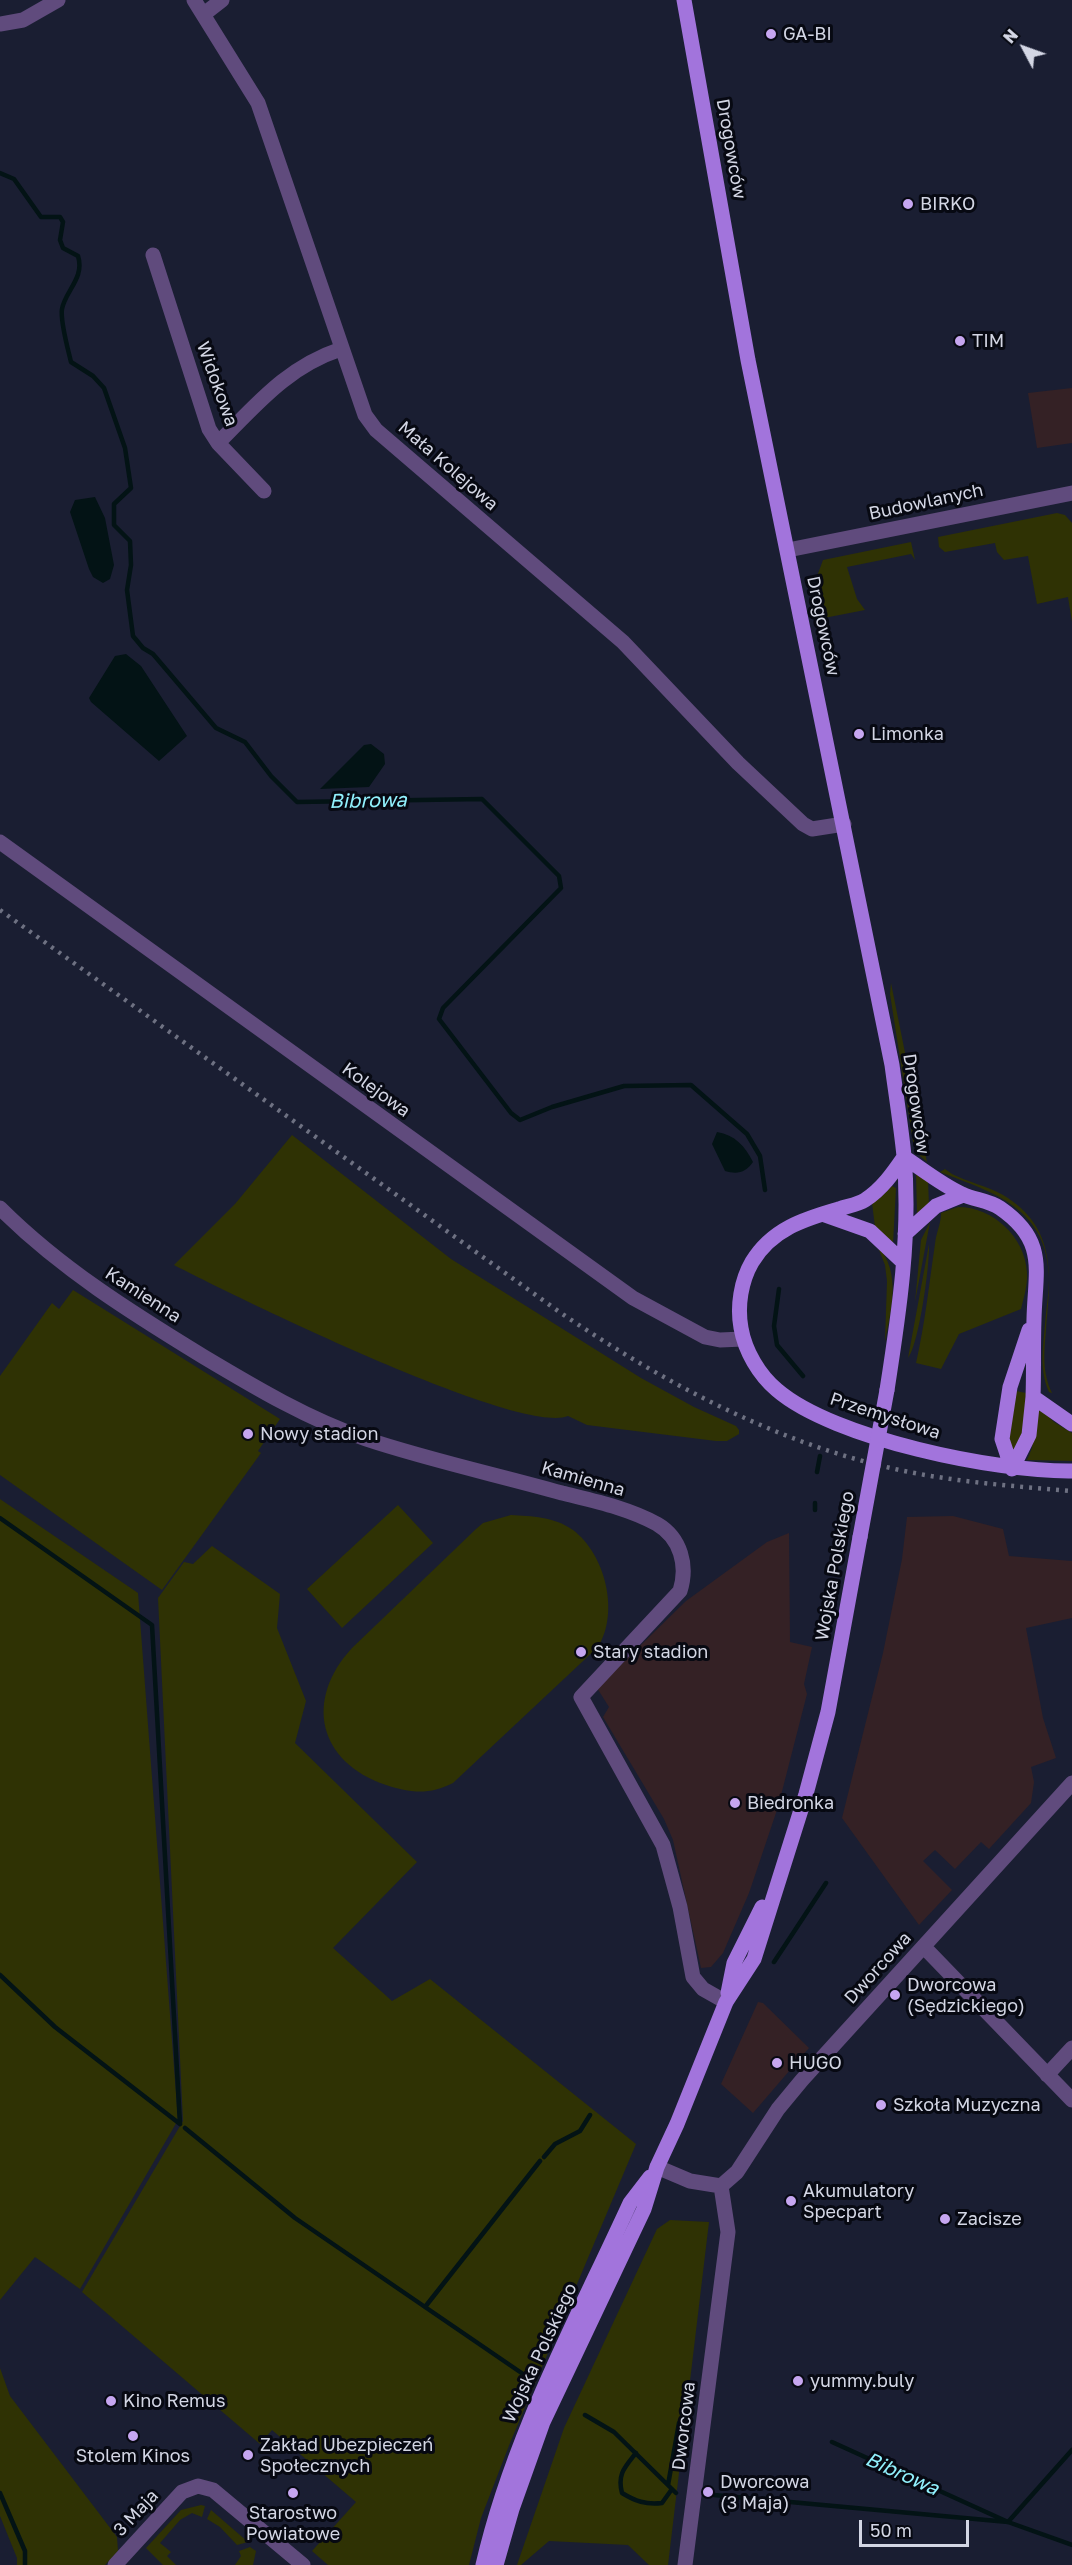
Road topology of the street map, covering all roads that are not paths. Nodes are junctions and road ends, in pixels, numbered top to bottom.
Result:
1 (58, 0) edge
2 (194, 0) edge
3 (222, 0) edge
4 (684, 0) edge
5 (204, 14) junction
6 (0, 24) edge
7 (153, 255) dead end
8 (341, 348) junction
9 (218, 443) junction
10 (264, 491) dead end
11 (1072, 493) edge
12 (788, 550) junction
13 (844, 824) junction
14 (0, 842) edge
15 (904, 1157) junction
16 (963, 1195) junction
17 (0, 1208) edge
18 (822, 1214) junction
19 (905, 1234) junction
20 (903, 1262) junction
21 (1034, 1316) junction
22 (743, 1339) junction
23 (1033, 1397) junction
24 (1072, 1424) edge
25 (1012, 1468) junction
26 (1072, 1471) edge
27 (1072, 1783) edge
28 (924, 1947) junction
29 (726, 2002) junction
30 (1072, 2048) edge
31 (1047, 2075) junction
32 (1072, 2100) edge
33 (657, 2167) junction
34 (721, 2186) junction
35 (115, 2565) edge
36 (303, 2565) edge
37 (483, 2565) edge
38 (496, 2565) edge
39 (685, 2565) edge

1 - 6 street
2 - 5 street, Mała Kolejowa
3 - 5 street
4 - 12 main road, Drogowców
5 - 8 street, Mała Kolejowa
7 - 9 street, Widokowa
8 - 9 street, Widokowa
8 - 13 street, Mała Kolejowa
9 - 10 street
11 - 12 street, Budowlanych
12 - 13 main road, Drogowców
13 - 15 main road, Drogowców
14 - 22 street, Kolejowa
15 - 16 main road
15 - 18 main road, Przemysłowa
15 - 19 main road, Drogowców
16 - 19 main road
16 - 21 main road
17 - 29 street, Kamienna
18 - 20 main road
18 - 22 main road, Przemysłowa
19 - 20 main road, Drogowców
20 - 29 main road, Wojska Polskiego, bridge
21 - 23 main road
21 - 25 main road
22 - 25 main road, Przemysłowa
23 - 24 main road
23 - 25 main road
25 - 26 main road, Przemysłowa
27 - 28 street, Dworcowa
28 - 31 street
28 - 34 street, Dworcowa
29 - 33 main road, Wojska Polskiego
30 - 31 street
31 - 32 street
33 - 34 street
33 - 37 main road, Wojska Polskiego
33 - 38 main road, Wojska Polskiego
34 - 39 street, Dworcowa
35 - 36 street, 3 Maja

